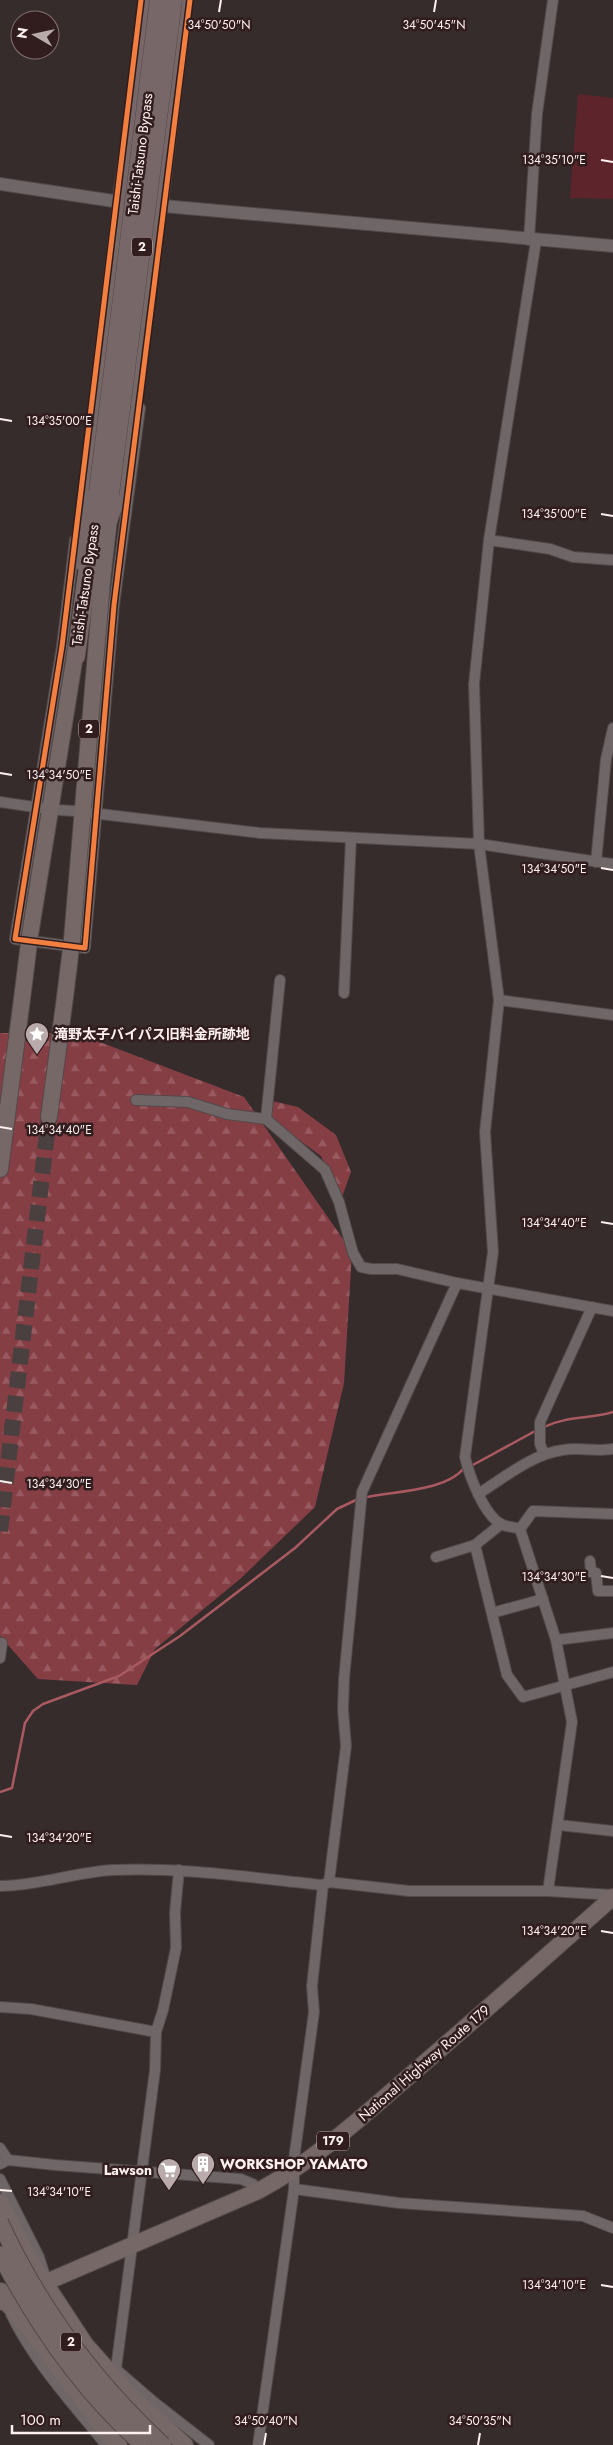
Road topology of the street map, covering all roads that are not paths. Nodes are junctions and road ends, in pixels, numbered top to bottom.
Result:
1 (140, 0) edge
2 (148, 0) edge
3 (158, 0) edge
4 (173, 0) edge
5 (184, 0) edge
6 (190, 0) edge
7 (553, 0) edge
8 (0, 184) edge
9 (117, 202) junction
10 (162, 206) junction
11 (533, 240) junction
12 (613, 246) edge
13 (104, 493) junction
14 (109, 519) joint
15 (489, 540) junction
16 (613, 560) edge
17 (76, 656) joint
18 (613, 728) edge
19 (0, 802) edge
20 (39, 808) junction
21 (58, 810) dead end
22 (76, 811) dead end
23 (94, 813) junction
24 (351, 838) junction
25 (479, 844) junction
26 (596, 862) junction
27 (613, 864) edge
28 (280, 980) dead end
29 (344, 993) dead end
30 (499, 1000) junction
31 (613, 1015) edge
32 (136, 1100) dead end
33 (49, 1117) tunnel mouth
34 (266, 1119) junction
35 (0, 1169) edge
36 (457, 1283) junction
37 (488, 1288) junction
38 (592, 1307) junction
39 (613, 1311) edge
40 (613, 1449) edge
41 (544, 1454) junction
42 (478, 1494) junction
43 (613, 1514) edge
44 (500, 1524) junction
45 (520, 1528) junction
46 (476, 1545) junction
47 (436, 1557) dead end
48 (590, 1561) dead end
49 (613, 1591) edge
50 (543, 1599) junction
51 (492, 1613) junction
52 (613, 1633) edge
53 (556, 1640) junction
54 (1, 1643) edge
55 (0, 1658) edge
56 (613, 1672) edge
57 (566, 1686) junction
58 (559, 1825) junction
59 (613, 1831) edge
60 (179, 1870) junction
61 (326, 1883) junction
62 (0, 1886) edge
63 (548, 1891) junction
64 (613, 1896) edge
65 (0, 2007) edge
66 (156, 2032) junction
67 (0, 2148) edge
68 (4, 2162) edge
69 (295, 2170) junction
70 (141, 2172) junction
71 (0, 2178) edge
72 (294, 2189) junction
73 (258, 2191) junction
74 (0, 2202) edge
75 (0, 2222) edge
76 (613, 2228) edge
77 (132, 2245) junction
78 (0, 2254) edge
79 (47, 2283) junction
80 (1, 2297) edge
81 (68, 2320) junction
82 (116, 2369) junction
83 (106, 2445) edge
84 (119, 2445) edge
85 (143, 2445) edge
86 (163, 2445) edge
87 (185, 2445) edge
88 (209, 2445) edge
89 (258, 2445) edge

1 - 9 street
2 - 9 highway
3 - 13 highway, Taishi-Tatsuno Bypass / 2, bridge
4 - 13 highway, Taishi-Tatsuno Bypass / 2, bridge
5 - 10 highway
6 - 10 street
7 - 11 street
8 - 9 street
9 - 10 street
9 - 13 highway
9 - 20 street
10 - 11 street
10 - 13 highway
10 - 23 street
11 - 12 street
11 - 15 street
13 - 14 highway, Taishi-Tatsuno Bypass / 2
13 - 17 highway, Taishi-Tatsuno Bypass / 2
14 - 33 highway, Taishi-Tatsuno Bypass / 2, bridge
15 - 16 street
15 - 25 street
17 - 35 highway, Taishi-Tatsuno Bypass / 2, bridge
18 - 26 street
19 - 20 street
20 - 23 street
21 - 22 street
23 - 24 street
24 - 25 street
24 - 29 street
25 - 26 street
25 - 30 street
26 - 27 street
28 - 34 street
30 - 31 street
30 - 37 street
32 - 34 street
34 - 36 street
36 - 37 street
36 - 61 street
37 - 38 street
37 - 42 street
38 - 39 street
38 - 41 street
40 - 41 street
41 - 42 street
42 - 44 street
43 - 45 street
44 - 45 street
44 - 46 street
45 - 50 street
46 - 47 street
46 - 51 street
48 - 49 street
50 - 51 street
50 - 53 street
51 - 57 street
52 - 53 street
53 - 57 street
54 - 55 street
56 - 57 street
57 - 58 street
58 - 59 street
58 - 63 street
60 - 61 street
60 - 62 street
60 - 66 street
61 - 63 street
61 - 69 street
63 - 64 street
64 - 69 highway, National Highway Route 179 / 179
65 - 66 street
66 - 70 street
67 - 68 street
68 - 70 street
69 - 72 street
69 - 73 highway, National Highway Route 179 / 179
70 - 73 street
70 - 77 street
71 - 79 street
72 - 76 street
72 - 89 street
73 - 77 highway, National Highway Route 179 / 179
74 - 79 highway
75 - 86 highway, 2, bridge
77 - 79 highway, National Highway Route 179 / 179
77 - 82 street
78 - 85 highway, 2, bridge
79 - 80 highway, National Highway Route 179 / 179
79 - 81 highway
80 - 83 street
80 - 84 highway
81 - 82 street
81 - 87 highway
82 - 88 street

